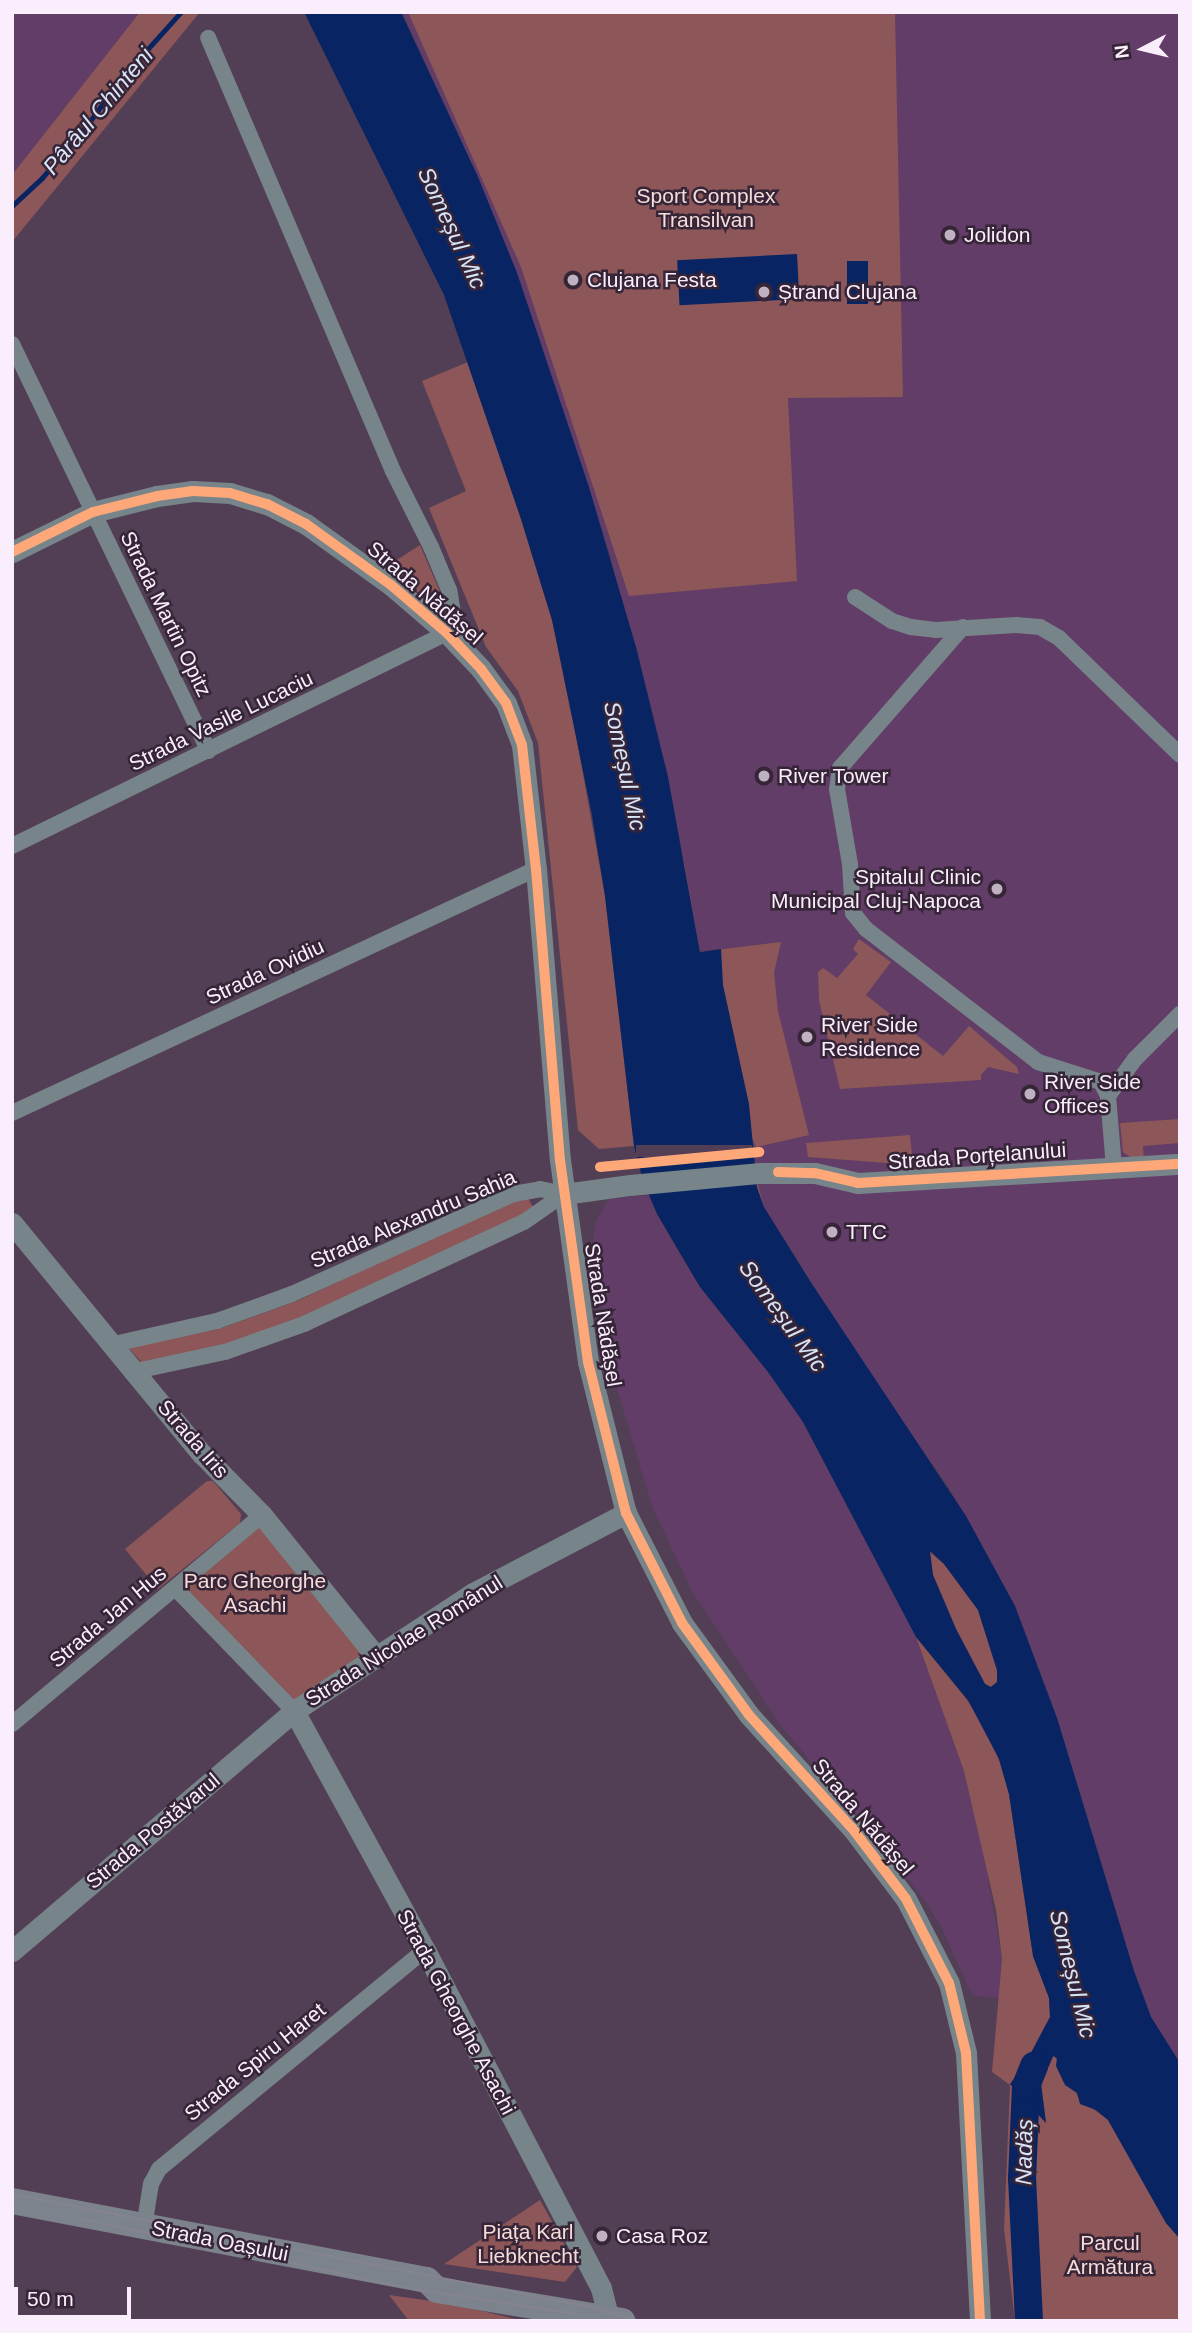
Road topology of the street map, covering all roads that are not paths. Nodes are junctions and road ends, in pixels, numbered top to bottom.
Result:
1 (208, 38) dead end
2 (12, 344) edge
3 (93, 512) junction
4 (12, 552) edge
5 (855, 597) dead end
6 (962, 627) junction
7 (447, 633) junction
8 (209, 751) junction
9 (1180, 755) edge
10 (12, 846) edge
11 (536, 869) junction
12 (1180, 1014) edge
13 (1108, 1096) junction
14 (12, 1113) edge
15 (1180, 1164) edge
16 (1114, 1167) junction
17 (564, 1194) junction
18 (12, 1223) edge
19 (114, 1344) junction
20 (136, 1371) junction
21 (626, 1513) junction
22 (262, 1515) junction
23 (176, 1589) junction
24 (375, 1655) junction
25 (294, 1711) junction
26 (12, 1724) edge
27 (425, 1950) junction
28 (12, 1951) edge
29 (12, 2201) edge
30 (144, 2227) junction
31 (612, 2319) edge
32 (980, 2321) edge

1 - 7 street
2 - 3 street, Strada Martin Opitz
3 - 4 street, Strada Nădășel
3 - 7 street, Strada Nădășel
3 - 8 street, Strada Martin Opitz
5 - 6 street
6 - 9 street
6 - 13 street
7 - 8 street, Strada Vasile Lucaciu
7 - 11 street, Strada Nădășel
8 - 10 street, Strada Vasile Lucaciu
11 - 14 street, Strada Ovidiu
11 - 17 street, Strada Nădășel
12 - 13 street
13 - 16 street
15 - 16 street, Strada Porțelanului
16 - 17 street, Strada Porțelanului
17 - 19 street, Strada Alexandru Sahia
17 - 20 street
17 - 21 street, Strada Nădășel
18 - 19 street, Strada Iris
19 - 20 street, Strada Iris
20 - 22 street, Strada Iris
21 - 24 street, Strada Nicolae Românul
21 - 32 street, Strada Nădășel
22 - 23 street, Strada Jan Hus
22 - 24 street, Strada Iris
23 - 25 street
23 - 26 street, Strada Jan Hus
24 - 25 street, Strada Nicolae Românul
25 - 27 street, Strada Gheorghe Asachi
25 - 28 street, Strada Postăvarul
27 - 30 street, Strada Spiru Haret
27 - 31 street, Strada Gheorghe Asachi
29 - 30 main road, Strada Oașului
30 - 31 main road, Strada Oașului

